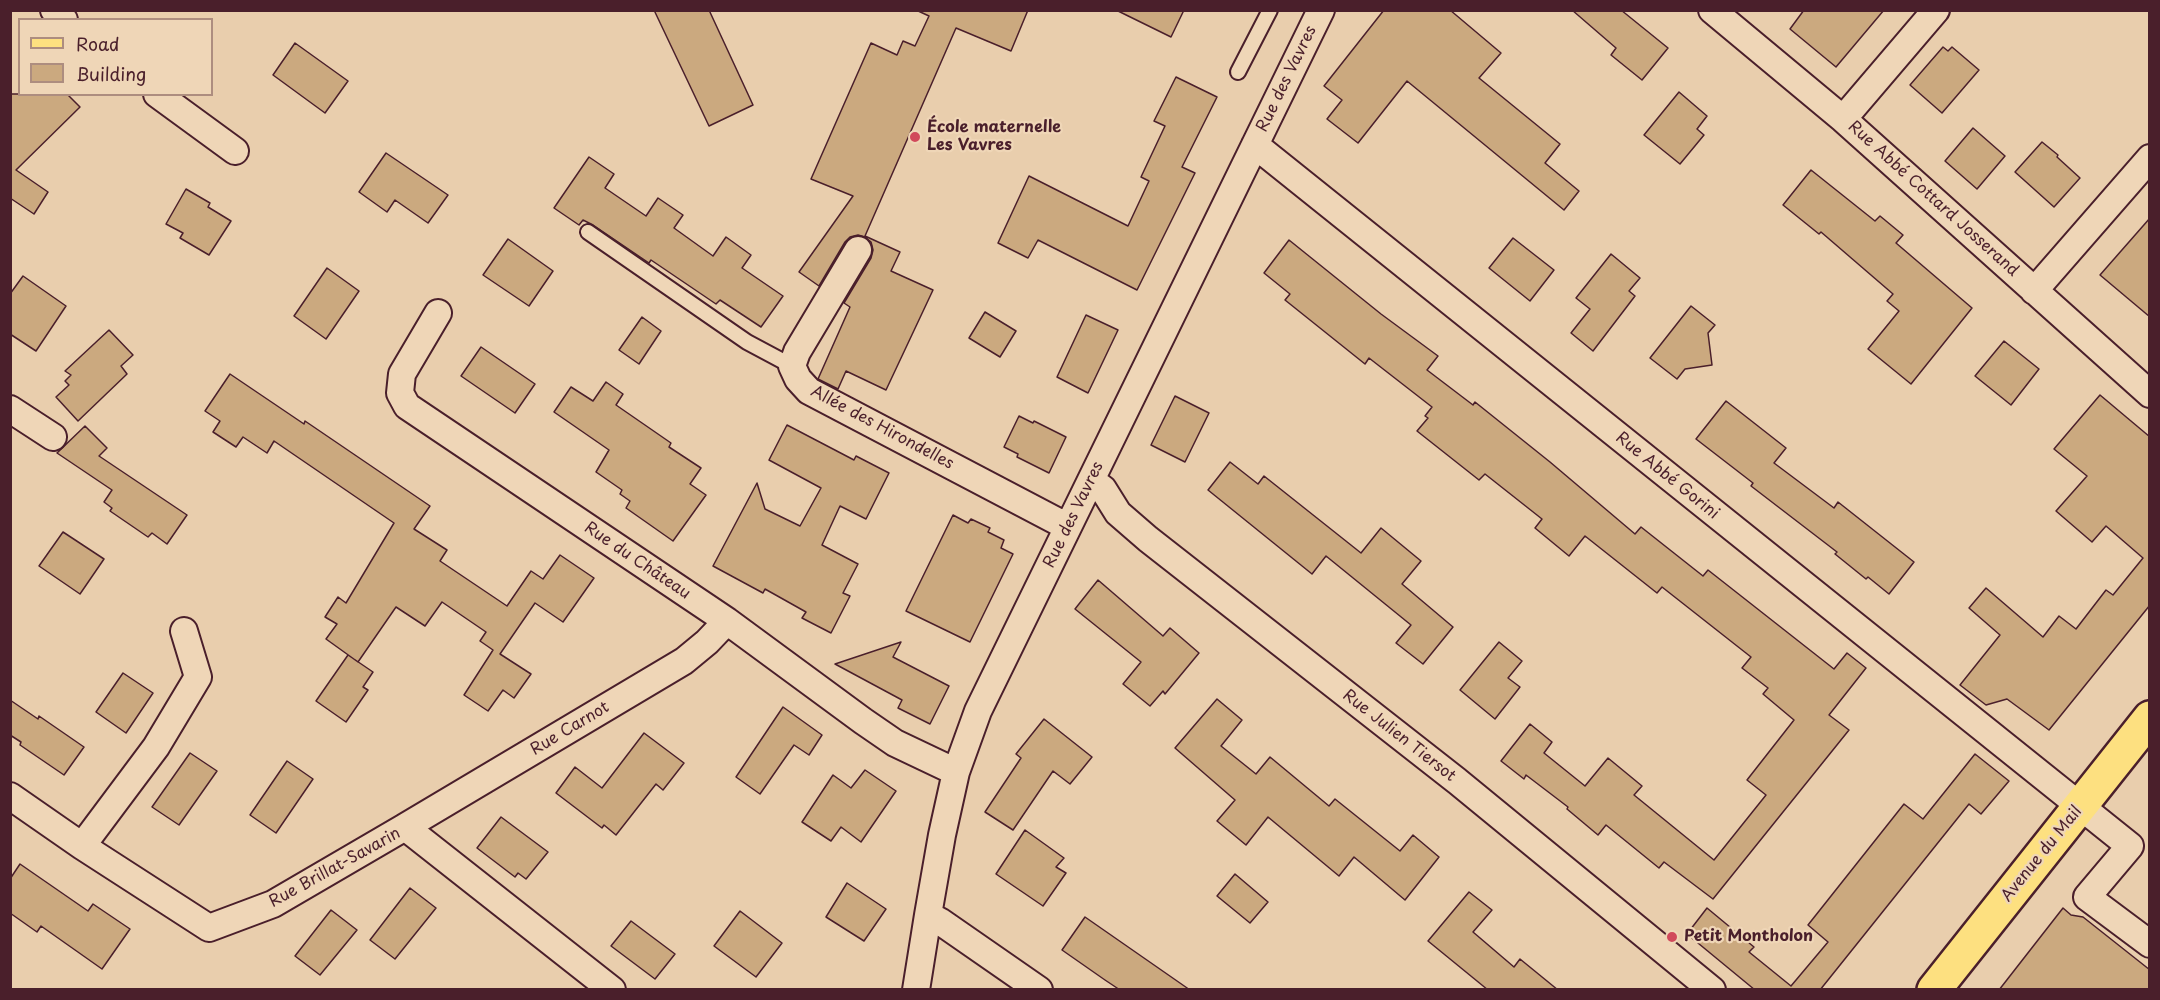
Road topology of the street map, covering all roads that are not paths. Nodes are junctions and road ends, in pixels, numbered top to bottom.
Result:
1 (1270, 10) edge
2 (1321, 10) edge
3 (1712, 10) edge
4 (1936, 10) edge
5 (1238, 72) dead end
6 (160, 96) edge
7 (1844, 119) junction
8 (1255, 145) junction
9 (235, 151) dead end
10 (2148, 161) edge
11 (588, 232) dead end
12 (858, 250) dead end
13 (2034, 291) junction
14 (438, 313) dead end
15 (792, 366) junction
16 (2150, 394) edge
17 (10, 409) edge
18 (53, 437) dead end
19 (1091, 480) junction
20 (1068, 527) junction
21 (727, 621) junction
22 (184, 631) dead end
23 (2150, 718) edge
24 (956, 772) junction
25 (10, 796) edge
26 (2080, 807) junction
27 (405, 827) junction
28 (82, 846) junction
29 (928, 915) junction
30 (2150, 944) edge
31 (612, 990) edge
32 (916, 990) edge
33 (1039, 990) edge
34 (1712, 990) edge
35 (1934, 990) edge

1 - 5 lane
2 - 8 street, Rue des Vavres
3 - 7 street, Rue Abbé Cottard Josserand
4 - 7 street
6 - 9 street
7 - 13 street, Rue Abbé Cottard Josserand
8 - 19 street, Rue des Vavres
8 - 26 street, Rue Abbé Gorini
10 - 13 street
11 - 15 lane
12 - 15 street
13 - 16 street, Rue Abbé Cottard Josserand
14 - 21 street, Rue du Château
15 - 20 street, Allée des Hirondelles
17 - 18 street
19 - 20 street, Rue des Vavres
19 - 34 street, Rue Julien Tiersot
20 - 24 street, Rue des Vavres
21 - 24 street, Rue du Château
21 - 27 street, Rue Carnot
22 - 28 street
23 - 26 main road, Avenue du Mail
24 - 29 street, Rue des Vavres
25 - 28 street, Rue Brillat-Savarin
26 - 30 street, Rue Abbé Gorini
26 - 35 main road, Avenue du Mail
27 - 28 street, Rue Brillat-Savarin
27 - 31 street, Rue Brillat-Savarin
29 - 32 street, Rue des Vavres
29 - 33 street

